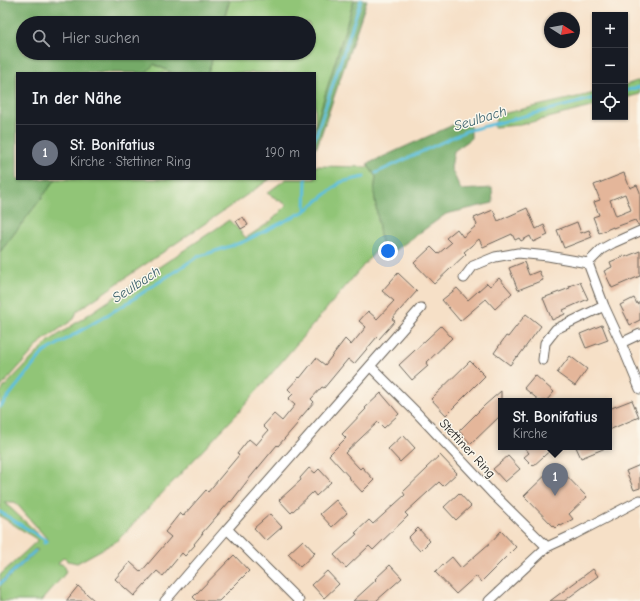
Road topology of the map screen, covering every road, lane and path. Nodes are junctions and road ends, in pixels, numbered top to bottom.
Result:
1 (640, 231) edge
2 (588, 263) junction
3 (464, 278) dead end
4 (604, 306) junction
5 (421, 308) dead end
6 (640, 334) edge
7 (621, 343) junction
8 (543, 360) dead end
9 (370, 366) junction
10 (640, 388) edge
11 (640, 500) edge
12 (227, 529) junction
13 (547, 547) junction
14 (164, 601) edge
15 (299, 601) edge
16 (489, 601) edge

1 - 2 street
2 - 3 street
2 - 4 street
4 - 7 street
4 - 8 street
5 - 9 street
6 - 7 street
7 - 10 street
9 - 12 street
9 - 13 street, Stettiner Ring
11 - 13 street
12 - 14 street
12 - 15 street
13 - 16 street

